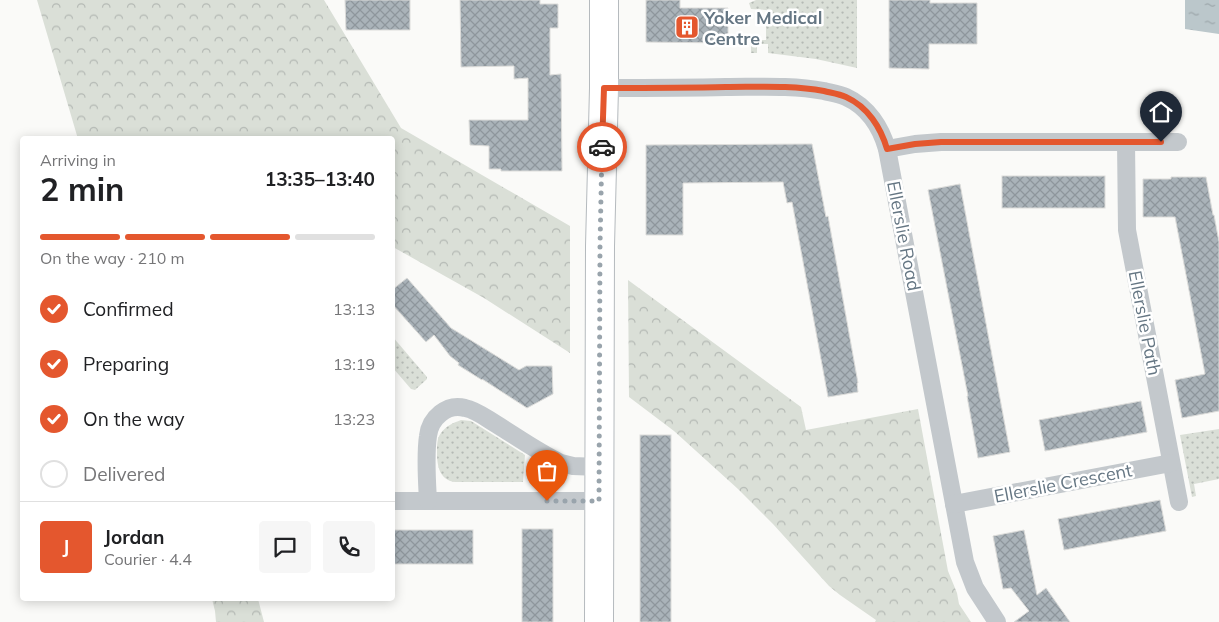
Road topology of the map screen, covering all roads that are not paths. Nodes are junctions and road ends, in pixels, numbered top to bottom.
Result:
1 (604, 0) edge
2 (604, 88) junction
3 (1126, 142) junction
4 (1178, 142) dead end
5 (887, 149) junction
6 (1171, 463) junction
7 (599, 467) junction
8 (395, 501) edge
9 (428, 501) junction
10 (599, 501) junction
11 (1179, 502) dead end
12 (954, 504) junction
13 (599, 622) edge
14 (997, 622) edge

1 - 2 main road
2 - 5 street, Ellerslie Road
2 - 7 main road
3 - 4 street
3 - 5 street
3 - 6 street, Ellerslie Path
5 - 12 street, Ellerslie Road
6 - 11 street, Ellerslie Path
6 - 12 street, Ellerslie Crescent
7 - 9 street
7 - 10 main road
8 - 9 street
9 - 10 street
10 - 13 main road
12 - 14 street, Ellerslie Road

